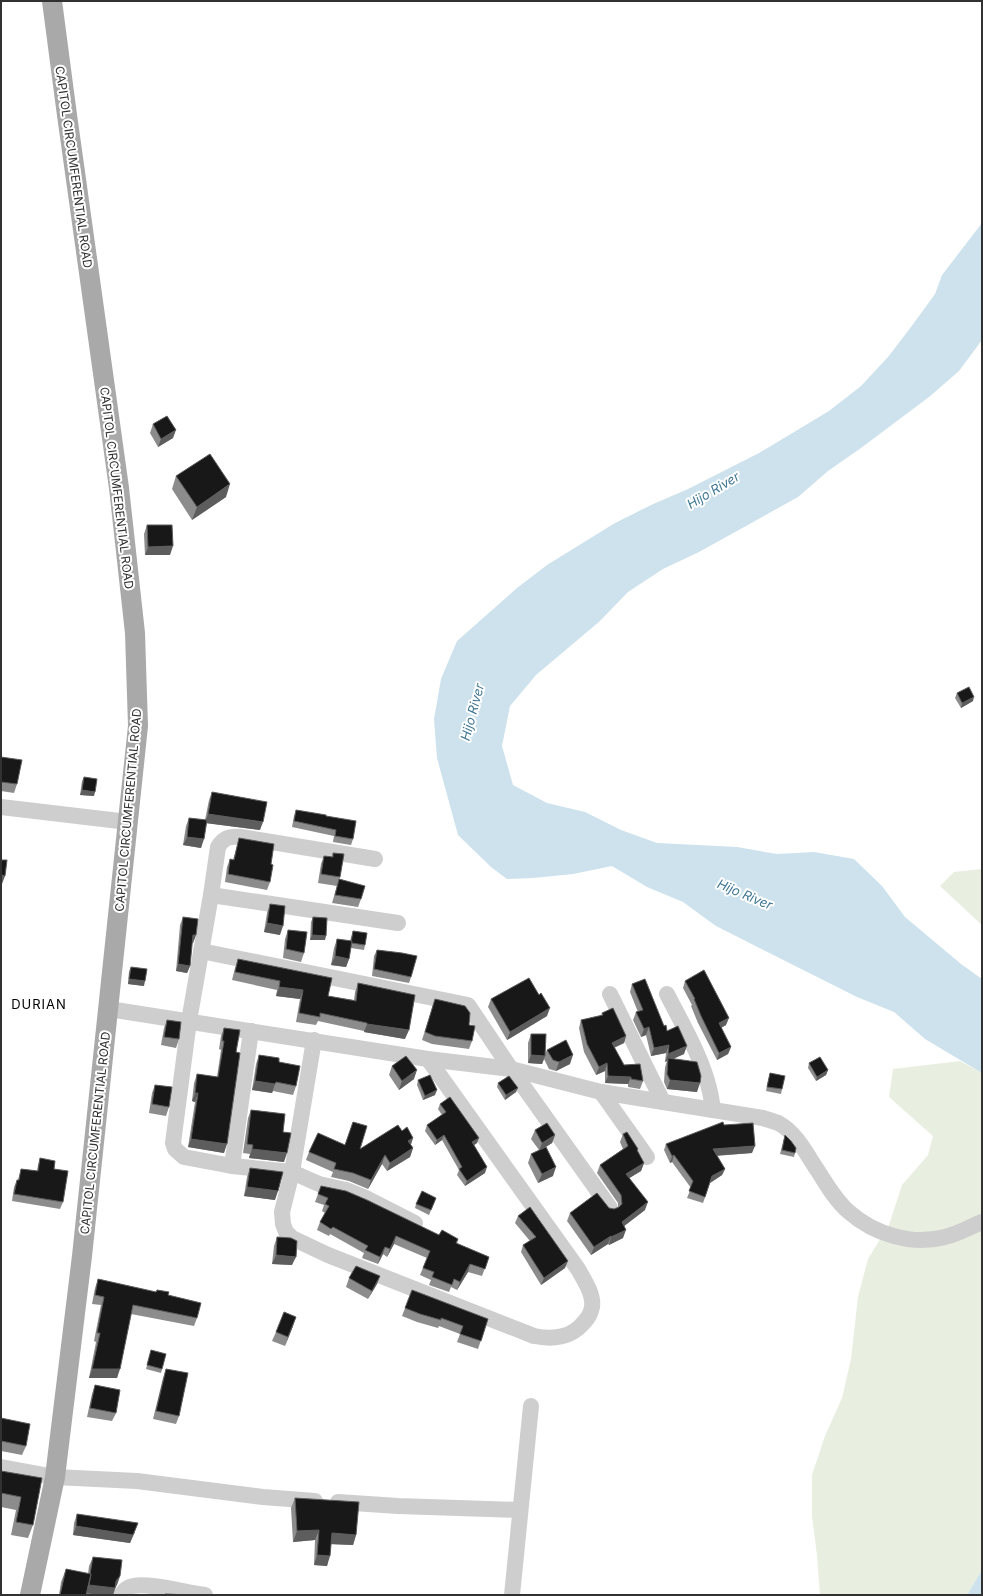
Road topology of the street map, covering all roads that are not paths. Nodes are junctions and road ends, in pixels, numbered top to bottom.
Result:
1 (52, 1) edge
2 (1, 807) edge
3 (128, 822) junction
4 (375, 859) dead end
5 (211, 896) junction
6 (398, 923) dead end
7 (201, 951) junction
8 (610, 994) dead end
9 (667, 994) dead end
10 (109, 1009) junction
11 (189, 1021) junction
12 (251, 1031) junction
13 (314, 1040) junction
14 (428, 1059) junction
15 (511, 1069) junction
16 (601, 1092) junction
17 (664, 1102) junction
18 (713, 1110) junction
19 (647, 1157) dead end
20 (232, 1166) junction
21 (292, 1172) junction
22 (610, 1208) edge
23 (982, 1222) edge
24 (414, 1223) edge
25 (531, 1406) dead end
26 (1, 1467) edge
27 (55, 1477) junction
28 (520, 1510) junction
29 (30, 1595) edge
30 (121, 1595) edge
31 (200, 1595) edge
32 (512, 1595) edge

1 - 3 main road, CAPITOL CIRCUMFERENTIAL ROAD
2 - 3 street
3 - 10 main road, CAPITOL CIRCUMFERENTIAL ROAD
4 - 5 street
5 - 6 street
5 - 7 street
7 - 11 street
7 - 15 street
8 - 17 street
9 - 18 street
10 - 11 street
10 - 27 main road, CAPITOL CIRCUMFERENTIAL ROAD
11 - 12 street
11 - 20 street
12 - 13 street
12 - 20 street
13 - 14 street
13 - 21 street
14 - 15 street
14 - 21 street
15 - 16 street
15 - 22 street
16 - 17 street
16 - 19 street
17 - 18 street
18 - 23 street
20 - 21 street
21 - 24 street
25 - 28 street
26 - 27 street
27 - 28 street
27 - 29 main road, CAPITOL CIRCUMFERENTIAL ROAD
28 - 32 street
30 - 31 street

